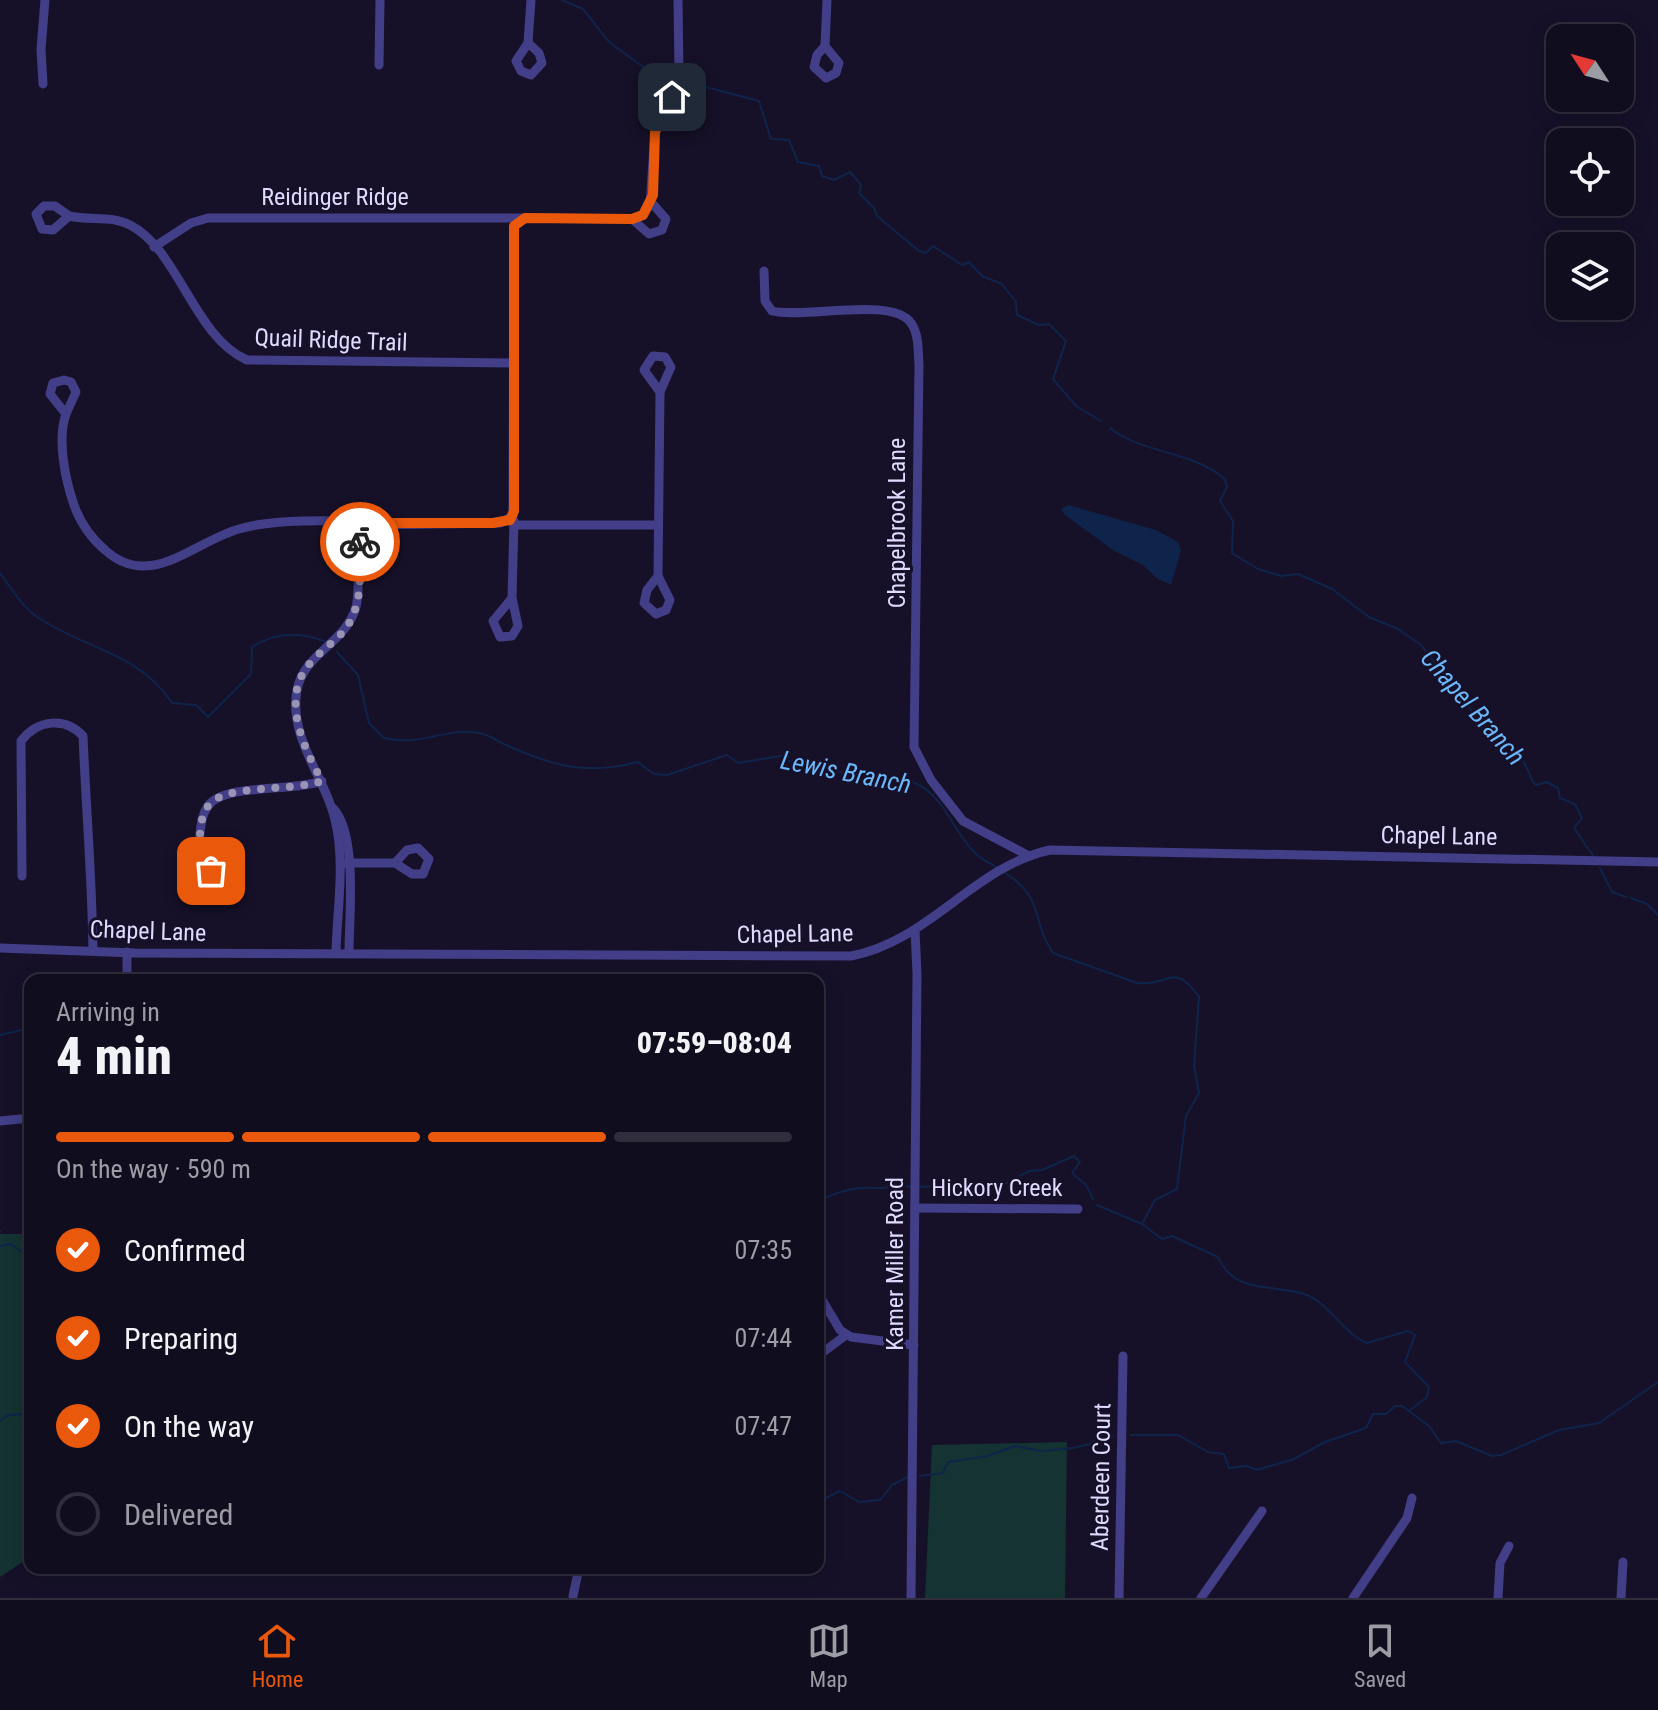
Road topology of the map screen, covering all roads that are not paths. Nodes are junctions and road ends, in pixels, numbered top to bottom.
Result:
1 (45, 0) edge
2 (380, 0) edge
3 (531, 0) edge
4 (678, 0) edge
5 (827, 0) edge
6 (528, 43) dead end
7 (825, 46) dead end
8 (379, 65) dead end
9 (43, 84) dead end
10 (651, 202) junction
11 (69, 216) dead end
12 (525, 218) junction
13 (632, 219) junction
14 (154, 247) junction
15 (764, 271) dead end
16 (513, 363) junction
17 (660, 392) dead end
18 (66, 414) dead end
19 (514, 511) junction
20 (316, 523) junction
21 (368, 525) junction
22 (514, 525) junction
23 (658, 525) junction
24 (361, 534) junction
25 (658, 576) dead end
26 (512, 598) dead end
27 (322, 781) junction
28 (199, 842) dead end
29 (1029, 856) junction
30 (343, 862) junction
31 (1658, 862) edge
32 (395, 863) dead end
33 (22, 876) dead end
34 (915, 930) junction
35 (0, 948) edge
36 (93, 950) junction
37 (127, 952) junction
38 (336, 952) junction
39 (349, 953) junction
40 (127, 974) edge
41 (24, 1119) edge
42 (0, 1121) edge
43 (915, 1208) junction
44 (1078, 1209) dead end
45 (824, 1302) edge
46 (846, 1335) junction
47 (914, 1345) junction
48 (824, 1352) edge
49 (1123, 1356) dead end
50 (1412, 1498) dead end
51 (1262, 1511) dead end
52 (1509, 1546) dead end
53 (1623, 1562) dead end
54 (578, 1574) edge
55 (573, 1597) edge
56 (911, 1598) edge
57 (1119, 1598) edge
58 (1201, 1598) edge
59 (1353, 1598) edge
60 (1498, 1598) edge
61 (1621, 1598) edge

1 - 9 street
2 - 8 street
3 - 6 street
4 - 10 street
5 - 7 street
10 - 13 street
10 - 13 street, Reidinger Ridge
11 - 14 street, Quail Ridge Trail
12 - 13 street, Reidinger Ridge
12 - 14 street, Reidinger Ridge
12 - 16 street
14 - 16 street, Quail Ridge Trail
15 - 29 street, Chapelbrook Lane
16 - 19 street
17 - 23 street
18 - 20 street
19 - 21 street
19 - 22 street
20 - 21 street
20 - 24 street
21 - 24 street
22 - 23 street
22 - 26 street
23 - 25 street
24 - 27 street
27 - 28 street
27 - 30 street
29 - 31 street, Chapel Lane
29 - 34 street, Chapel Lane
30 - 32 street
30 - 38 street
30 - 39 street
33 - 36 street
34 - 39 street, Chapel Lane
34 - 43 street, Kamer Miller Road
35 - 36 street, Chapel Lane
36 - 37 street, Chapel Lane
37 - 38 street, Chapel Lane
37 - 40 street
38 - 39 street, Chapel Lane
41 - 42 street
43 - 44 street, Hickory Creek
43 - 47 street, Kamer Miller Road
45 - 46 street
46 - 47 street
46 - 48 street
47 - 56 street, Kamer Miller Road
49 - 57 street, Aberdeen Court
50 - 59 street
51 - 58 street
52 - 60 street
53 - 61 street
54 - 55 street

